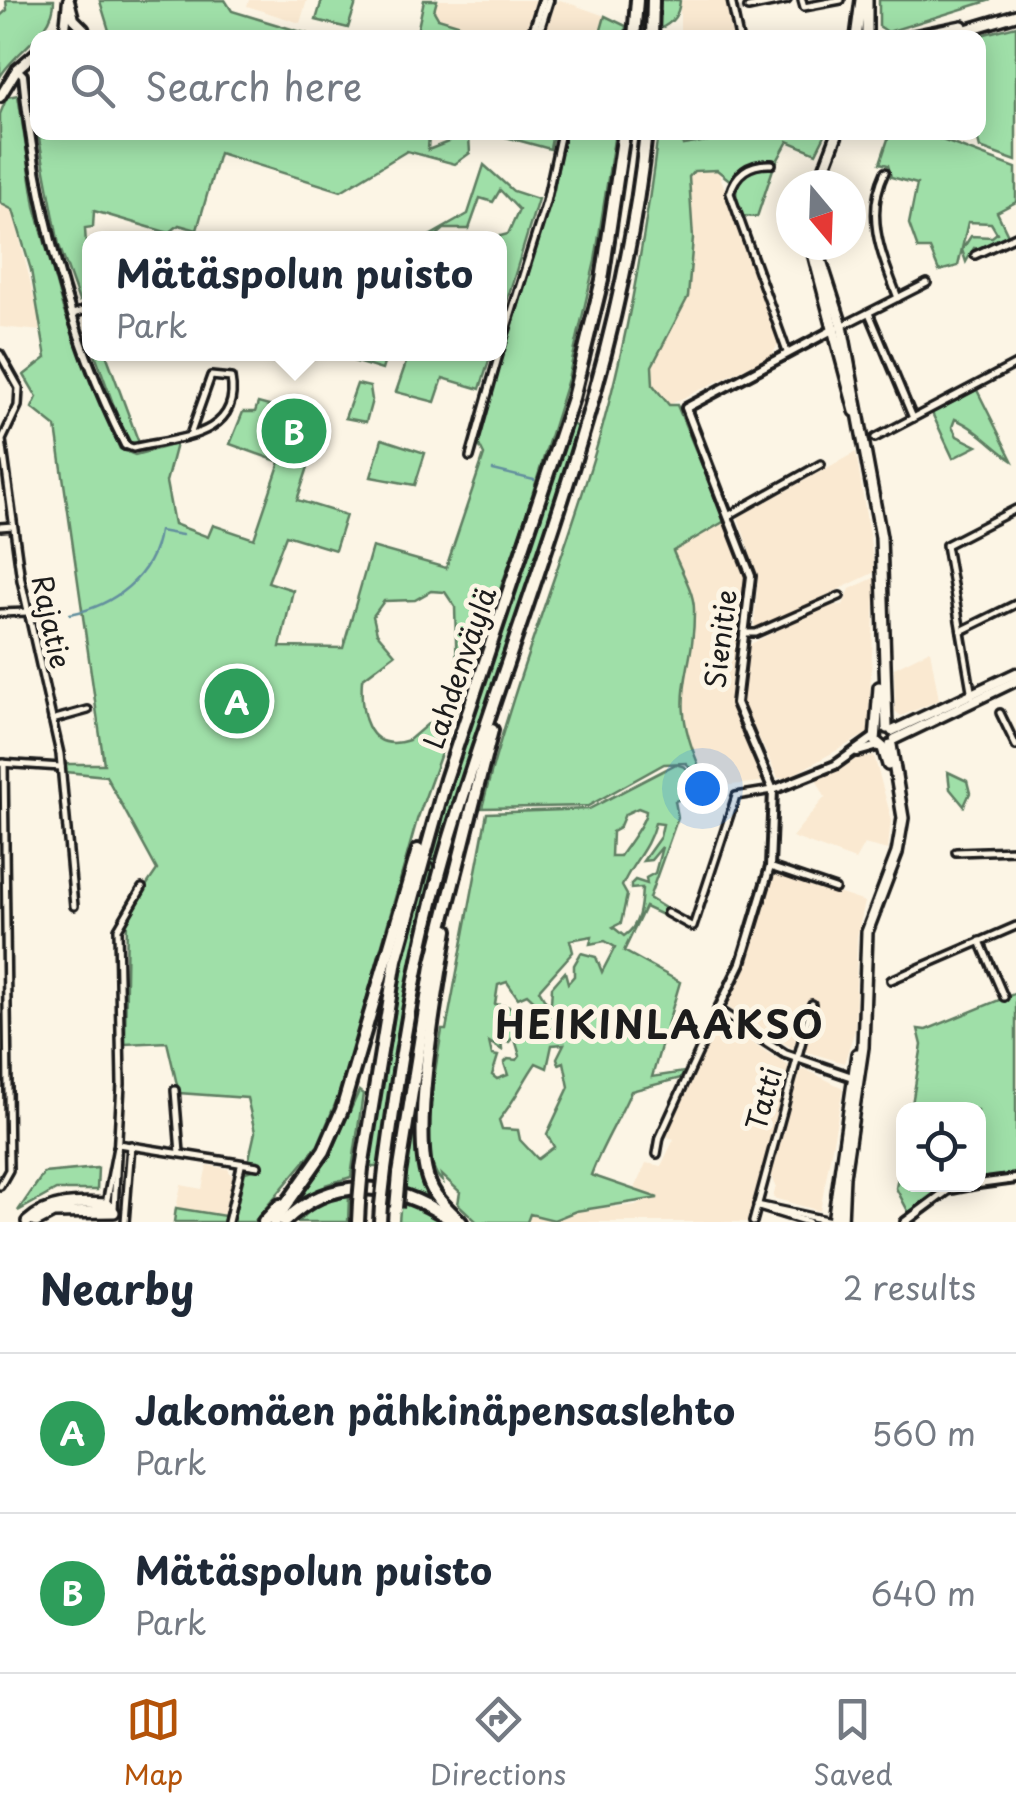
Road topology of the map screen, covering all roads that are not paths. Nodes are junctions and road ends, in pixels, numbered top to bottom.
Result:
1 (68, 0) edge
2 (546, 0) edge
3 (637, 0) edge
4 (654, 0) edge
5 (731, 0) edge
6 (787, 0) edge
7 (841, 0) edge
8 (864, 0) edge
9 (803, 4) edge
10 (748, 8) dead end
11 (1016, 15) edge
12 (71, 23) junction
13 (975, 26) junction
14 (66, 30) edge
15 (84, 30) edge
16 (537, 30) edge
17 (635, 30) edge
18 (652, 30) edge
19 (738, 30) edge
20 (858, 30) edge
21 (866, 30) edge
22 (951, 30) edge
23 (963, 30) edge
24 (30, 58) edge
25 (18, 68) junction
26 (0, 96) edge
27 (30, 121) edge
28 (33, 140) edge
29 (559, 140) edge
30 (623, 140) edge
31 (645, 140) edge
32 (836, 140) edge
33 (772, 164) dead end
34 (824, 170) edge
35 (885, 172) dead end
36 (1016, 236) edge
37 (975, 255) dead end
38 (818, 260) edge
39 (927, 283) dead end
40 (898, 298) junction
41 (82, 311) edge
42 (869, 313) junction
43 (73, 314) junction
44 (507, 327) edge
45 (838, 327) junction
46 (82, 336) edge
47 (787, 352) junction
48 (0, 354) edge
49 (92, 361) edge
50 (497, 361) edge
51 (1016, 364) edge
52 (914, 418) junction
53 (190, 435) junction
54 (875, 438) dead end
55 (126, 445) joint
56 (470, 457) dead end
57 (821, 464) dead end
58 (1016, 509) edge
59 (728, 516) junction
60 (13, 526) junction
61 (0, 527) edge
62 (840, 596) dead end
63 (1016, 604) edge
64 (28, 612) junction
65 (0, 613) edge
66 (960, 631) junction
67 (744, 633) junction
68 (1016, 673) edge
69 (505, 674) junction
70 (1016, 681) edge
71 (972, 698) junction
72 (88, 710) dead end
73 (1000, 713) dead end
74 (52, 720) junction
75 (885, 738) junction
76 (1016, 746) edge
77 (2, 763) edge
78 (61, 767) junction
79 (446, 779) junction
80 (773, 790) junction
81 (460, 845) junction
82 (1016, 850) edge
83 (956, 852) dead end
84 (770, 866) junction
85 (3, 883) edge
86 (142, 888) dead end
87 (835, 889) dead end
88 (74, 906) dead end
89 (668, 913) dead end
90 (1016, 926) edge
91 (980, 941) junction
92 (3, 951) edge
93 (891, 980) dead end
94 (1004, 997) dead end
95 (812, 1004) dead end
96 (718, 1010) junction
97 (796, 1060) junction
98 (856, 1078) junction
99 (175, 1090) dead end
100 (118, 1144) junction
101 (131, 1144) junction
102 (180, 1154) junction
103 (657, 1154) dead end
104 (241, 1166) junction
105 (258, 1166) dead end
106 (310, 1171) junction
107 (1016, 1179) edge
108 (986, 1183) edge
109 (0, 1186) edge
110 (945, 1192) edge
111 (756, 1205) junction
112 (108, 1215) edge
113 (27, 1222) edge
114 (36, 1222) edge
115 (125, 1222) edge
116 (228, 1222) edge
117 (264, 1222) edge
118 (274, 1222) edge
119 (284, 1222) edge
120 (358, 1222) edge
121 (380, 1222) edge
122 (394, 1222) edge
123 (458, 1222) edge
124 (753, 1222) edge
125 (808, 1222) edge
126 (833, 1222) edge
127 (842, 1222) edge
128 (905, 1222) edge

1 - 12 main road
2 - 16 street
3 - 17 highway
4 - 18 highway
5 - 19 street
6 - 10 street
7 - 9 street
8 - 20 main road
8 - 21 main road
11 - 13 main road
12 - 14 main road
12 - 15 main road
13 - 22 main road
13 - 23 main road
24 - 25 main road
25 - 26 main road
25 - 27 street
28 - 43 street
29 - 44 street
30 - 79 highway, Lahdenväylä
31 - 69 highway, Lahdenväylä
32 - 34 main road
33 - 47 street
35 - 40 street
36 - 37 street
38 - 45 main road
39 - 40 street
40 - 42 street
41 - 43 street
42 - 45 street
42 - 52 street
43 - 46 street
45 - 47 street, Sienitie
45 - 75 main road
47 - 59 street, Sienitie
48 - 60 street, Rajatie
49 - 55 street
50 - 56 street
51 - 52 street
52 - 54 street
53 - 53 street
53 - 55 street
57 - 59 street
58 - 66 street
59 - 67 street, Sienitie
60 - 61 street
60 - 64 street, Rajatie
62 - 67 street
63 - 66 street
64 - 65 street
64 - 74 street, Rajatie
66 - 71 street
67 - 80 street, Sienitie
68 - 71 main road
69 - 81 highway
69 - 121 highway, Lahdenväylä, bridge
70 - 71 main road
71 - 75 main road
72 - 74 street
73 - 76 street
74 - 78 street, Rajatie
75 - 80 street
75 - 98 main road
77 - 78 street
77 - 85 street
78 - 88 street, Rajatie
79 - 106 highway
79 - 120 highway, Lahdenväylä, bridge
80 - 84 street, Sienitie
80 - 89 street
81 - 122 highway, bridge
81 - 123 highway
82 - 83 street
84 - 87 street
84 - 96 street, Sienitie
85 - 92 street
86 - 100 street
90 - 91 street
91 - 93 street
91 - 94 street
92 - 109 street
95 - 97 street, Tatti
96 - 97 street
96 - 103 street, Sienitie
97 - 98 street
97 - 111 street, Tatti
98 - 126 main road
98 - 127 main road
99 - 102 street
100 - 101 street
100 - 112 street
100 - 112 street
101 - 102 street
101 - 115 street
102 - 104 street
104 - 105 street
104 - 116 street
106 - 117 highway
106 - 118 highway
107 - 108 street
110 - 128 street
111 - 124 street, Tatti
111 - 125 street
111 - 126 street
112 - 113 main road
112 - 114 main road
119 - 123 highway

